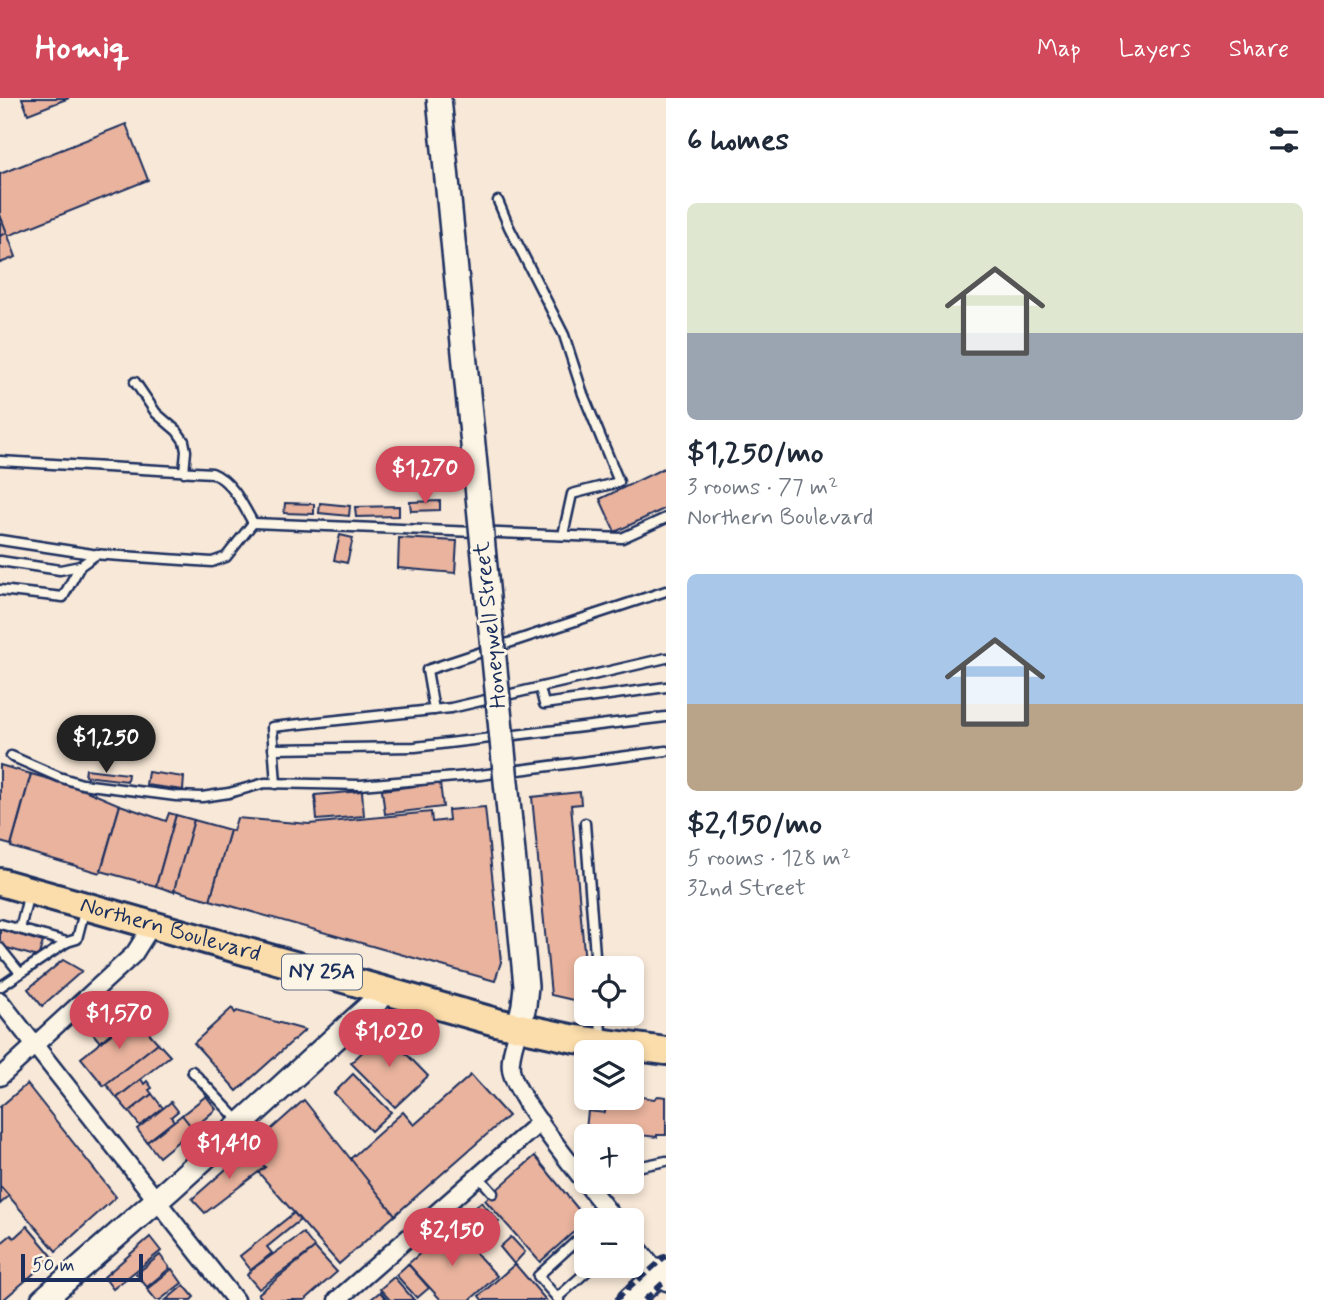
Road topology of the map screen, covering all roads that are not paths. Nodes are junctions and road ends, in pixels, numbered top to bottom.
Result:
1 (439, 98) edge
2 (498, 201) dead end
3 (135, 382) dead end
4 (0, 461) edge
5 (184, 472) junction
6 (666, 518) edge
7 (253, 523) junction
8 (563, 535) junction
9 (0, 540) edge
10 (97, 554) junction
11 (0, 561) edge
12 (80, 566) junction
13 (0, 590) edge
14 (666, 590) edge
15 (666, 658) edge
16 (666, 687) edge
17 (540, 688) junction
18 (434, 710) junction
19 (666, 717) edge
20 (273, 748) junction
21 (666, 751) edge
22 (11, 756) dead end
23 (276, 784) junction
24 (585, 823) dead end
25 (0, 881) edge
26 (30, 890) junction
27 (86, 906) junction
28 (0, 924) edge
29 (153, 925) junction
30 (20, 929) junction
31 (67, 942) junction
32 (0, 948) edge
33 (595, 956) edge
34 (20, 973) junction
35 (0, 987) edge
36 (387, 991) junction
37 (0, 1001) edge
38 (519, 1027) junction
39 (586, 1040) edge
40 (36, 1046) junction
41 (644, 1048) edge
42 (666, 1051) edge
43 (192, 1071) dead end
44 (0, 1077) edge
45 (540, 1122) junction
46 (242, 1123) junction
47 (574, 1160) edge
48 (666, 1161) edge
49 (644, 1166) edge
50 (478, 1176) junction
51 (493, 1193) dead end
52 (157, 1200) junction
53 (574, 1244) edge
54 (644, 1254) edge
55 (664, 1275) edge
56 (580, 1278) edge
57 (558, 1299) edge
58 (43, 1300) edge
59 (235, 1300) edge
60 (337, 1300) edge
61 (629, 1300) edge

1 - 38 street, Honeywell Street, bridge
2 - 8 lane
3 - 5 lane
4 - 5 lane
5 - 7 lane
6 - 8 lane
7 - 8 lane
7 - 10 lane
9 - 10 lane
10 - 12 lane
11 - 12 lane
12 - 13 lane
14 - 18 lane
15 - 17 lane
16 - 17 lane
17 - 18 lane
18 - 20 lane
19 - 20 lane
20 - 23 lane
21 - 23 lane
22 - 23 lane
24 - 33 lane
25 - 26 main road, Northern Boulevard / NY 25A
26 - 27 main road, Northern Boulevard / NY 25A
26 - 30 lane
27 - 29 main road, Northern Boulevard / NY 25A
27 - 31 lane
28 - 30 lane
29 - 36 main road, Northern Boulevard / NY 25A
29 - 40 street
30 - 31 lane
31 - 34 lane
32 - 34 lane
34 - 35 lane
36 - 38 main road, Northern Boulevard / NY 25A
36 - 46 street
37 - 40 street
38 - 39 main road, Northern Boulevard / NY 25A
38 - 45 street
40 - 44 street
40 - 52 street
41 - 42 main road, Northern Boulevard / NY 25A
43 - 46 lane
45 - 47 street
45 - 50 street
46 - 52 street
48 - 49 lane
50 - 51 lane
50 - 60 street
52 - 58 street
52 - 59 street
53 - 57 lane
54 - 55 street
55 - 61 street
56 - 57 lane

